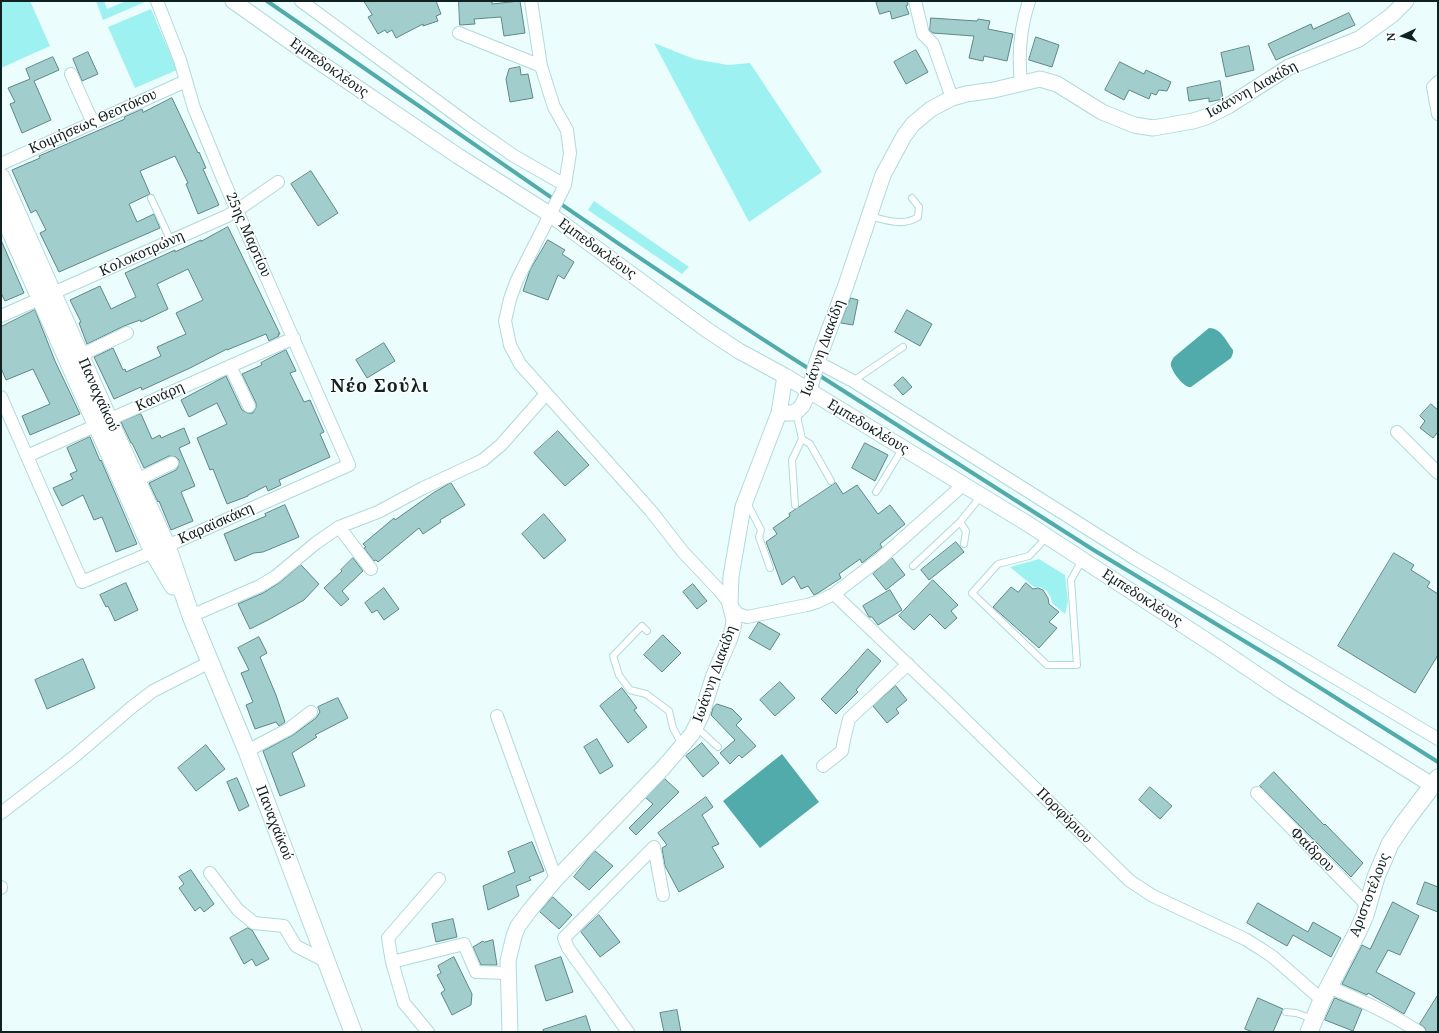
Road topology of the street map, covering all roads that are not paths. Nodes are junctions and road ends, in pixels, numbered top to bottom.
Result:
1 (157, 1) edge
2 (233, 1) edge
3 (301, 1) edge
4 (531, 1) edge
5 (916, 1) edge
6 (1029, 1) edge
7 (1406, 1) edge
8 (459, 33) dead end
9 (541, 66) junction
10 (71, 74) dead end
11 (186, 81) junction
12 (1438, 82) edge
13 (1021, 83) junction
14 (952, 98) junction
15 (1438, 114) edge
16 (93, 123) junction
17 (1, 164) edge
18 (1, 177) edge
19 (278, 182) dead end
20 (563, 190) junction
21 (151, 198) dead end
22 (912, 198) dead end
23 (1, 210) edge
24 (236, 211) junction
25 (551, 215) junction
26 (869, 216) junction
27 (170, 241) junction
28 (47, 296) junction
29 (1, 316) edge
30 (127, 333) dead end
31 (294, 338) junction
32 (903, 347) dead end
33 (81, 356) junction
34 (817, 362) junction
35 (230, 366) junction
36 (785, 376) junction
37 (854, 381) junction
38 (809, 391) junction
39 (546, 394) junction
40 (1, 397) edge
41 (249, 406) dead end
42 (798, 410) junction
43 (779, 414) junction
44 (103, 422) junction
45 (1397, 432) dead end
46 (802, 439) junction
47 (903, 448) junction
48 (27, 456) junction
49 (172, 462) dead end
50 (350, 465) joint
51 (1438, 473) edge
52 (137, 480) junction
53 (831, 481) dead end
54 (963, 485) junction
55 (876, 492) dead end
56 (981, 496) junction
57 (745, 500) junction
58 (795, 505) dead end
59 (960, 522) junction
60 (339, 527) junction
61 (1047, 537) junction
62 (964, 544) dead end
63 (160, 549) junction
64 (1082, 560) junction
65 (913, 566) dead end
66 (770, 568) dead end
67 (371, 569) dead end
68 (834, 594) junction
69 (730, 604) junction
70 (191, 616) junction
71 (647, 631) dead end
72 (210, 662) junction
73 (908, 664) junction
74 (311, 712) dead end
75 (497, 716) dead end
76 (696, 727) junction
77 (1438, 739) edge
78 (682, 745) junction
79 (718, 747) dead end
80 (246, 751) junction
81 (823, 766) dead end
82 (1436, 783) edge
83 (1257, 793) dead end
84 (1, 812) edge
85 (210, 873) dead end
86 (439, 879) dead end
87 (556, 879) junction
88 (663, 895) dead end
89 (1368, 906) junction
90 (327, 962) junction
91 (392, 962) junction
92 (508, 973) junction
93 (1325, 994) junction
94 (1286, 1012) dead end
95 (1312, 1026) edge
96 (353, 1032) edge
97 (428, 1032) edge
98 (510, 1032) edge
99 (628, 1032) edge
100 (1419, 1032) edge

1 - 11 street, 25ης Μαρτίου
2 - 25 street, Εμπεδοκλέους
3 - 20 street
4 - 9 street
5 - 14 street
6 - 13 street
7 - 13 street, Ιωάννη Διακίδη
8 - 9 street
9 - 20 street
10 - 16 street
11 - 16 street, Κοιμήσεως Θεοτόκου
11 - 24 street, 25ης Μαρτίου
12 - 15 street
13 - 14 street, Ιωάννη Διακίδη
14 - 26 street, Ιωάννη Διακίδη
16 - 17 street, Κοιμήσεως Θεοτόκου
18 - 28 main road, Παναχαϊκού
19 - 24 street, Κολοκοτρώνη
20 - 25 street
21 - 27 lane
22 - 26 lane
23 - 28 main road, Παναχαϊκού
24 - 27 street, Κολοκοτρώνη
24 - 31 street, 25ης Μαρτίου
25 - 36 street, Εμπεδοκλέους
25 - 39 street
26 - 34 street, Ιωάννη Διακίδη
27 - 28 street, Κολοκοτρώνη
28 - 29 street, Κολοκοτρώνη
28 - 33 main road, Παναχαϊκού
28 - 44 main road, Παναχαϊκού
30 - 33 street
31 - 35 street, Κανάρη
31 - 50 street, 25ης Μαρτίου
32 - 37 lane
33 - 44 main road, Παναχαϊκού
34 - 37 street
34 - 38 street, Ιωάννη Διακίδη
35 - 41 street
35 - 44 street, Κανάρη
36 - 38 street, Εμπεδοκλέους
36 - 43 street
37 - 77 street
38 - 42 street, Ιωάννη Διακίδη
38 - 47 street, Εμπεδοκλέους
39 - 60 street
39 - 69 street
40 - 48 street
42 - 43 street, Ιωάννη Διακίδη
42 - 46 lane
43 - 57 street, Ιωάννη Διακίδη
44 - 48 street, Κανάρη
44 - 52 main road, Παναχαϊκού
44 - 63 main road, Παναχαϊκού
45 - 51 street
46 - 53 lane
46 - 58 lane
47 - 54 street, Εμπεδοκλέους
47 - 55 lane
48 - 63 street, Καραϊσκάκη
49 - 52 street
50 - 63 street, Καραϊσκάκη
52 - 63 main road, Παναχαϊκού
54 - 56 street, Εμπεδοκλέους
54 - 68 street
56 - 59 lane
56 - 61 street, Εμπεδοκλέους
57 - 66 lane
57 - 69 street, Ιωάννη Διακίδη
59 - 62 lane
59 - 65 lane
60 - 67 street
60 - 70 street
61 - 64 street, Εμπεδοκλέους
61 - 64 lane
63 - 70 main road, Παναχαϊκού
64 - 82 street, Εμπεδοκλέους
68 - 69 street
68 - 73 street, Πορφύριου
69 - 76 street, Ιωάννη Διακίδη
70 - 72 main road, Παναχαϊκού
71 - 78 lane
72 - 80 main road, Παναχαϊκού
72 - 84 street
73 - 81 street
73 - 93 street, Πορφύριου
74 - 80 street
75 - 87 street
76 - 78 street, Ιωάννη Διακίδη
76 - 79 lane
78 - 87 street, Ιωάννη Διακίδη
80 - 90 main road, Παναχαϊκού
82 - 89 main road, Αριστοτέλους
83 - 89 street, Φαίδρου
85 - 90 street
86 - 91 street
87 - 92 street, Ιωάννη Διακίδη
88 - 99 street
89 - 93 main road, Αριστοτέλους
90 - 96 main road, Παναχαϊκού
91 - 92 street
91 - 97 street
92 - 98 street, Ιωάννη Διακίδη
93 - 95 main road, Αριστοτέλους
93 - 100 street, Πορφύριου
94 - 95 lane

